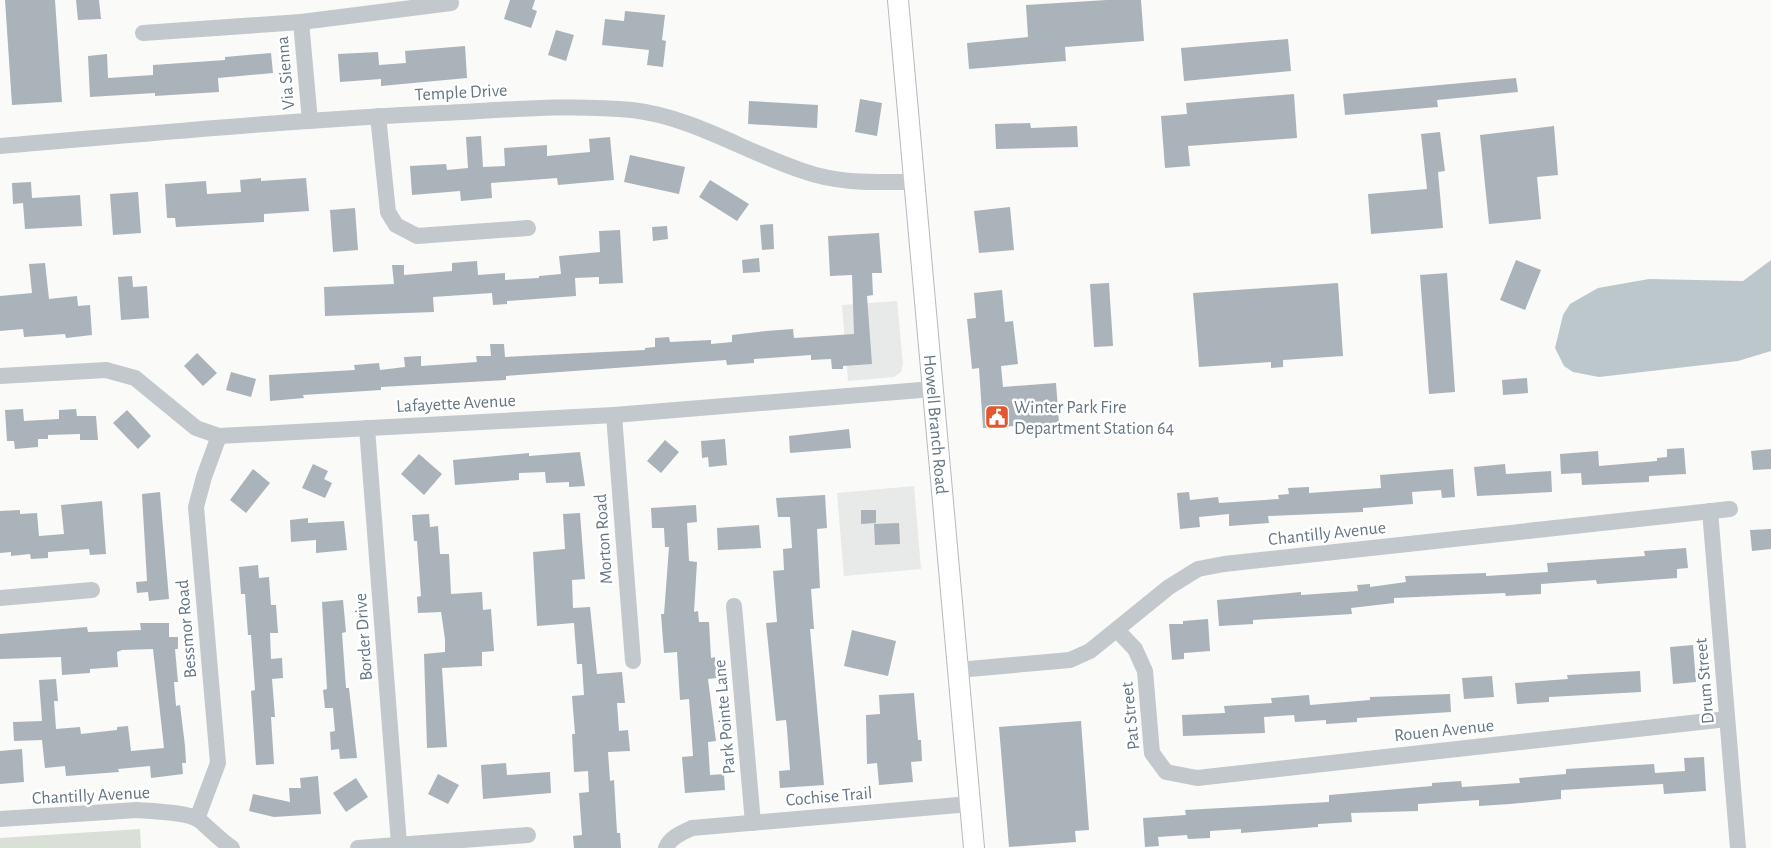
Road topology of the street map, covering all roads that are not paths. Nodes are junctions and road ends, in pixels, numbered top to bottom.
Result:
1 (898, 0) edge
2 (452, 3) dead end
3 (301, 22) junction
4 (143, 33) dead end
5 (378, 116) junction
6 (310, 121) junction
7 (0, 146) edge
8 (913, 182) junction
9 (528, 228) dead end
10 (0, 376) edge
11 (933, 389) junction
12 (614, 415) junction
13 (367, 428) junction
14 (220, 436) junction
15 (1730, 509) dead end
16 (1710, 511) junction
17 (92, 590) dead end
18 (0, 598) edge
19 (734, 606) dead end
20 (1117, 630) junction
21 (633, 660) dead end
22 (958, 670) junction
23 (1727, 719) junction
24 (1166, 772) joint
25 (970, 804) junction
26 (197, 819) junction
27 (0, 820) edge
28 (753, 823) junction
29 (528, 834) dead end
30 (399, 844) junction
31 (232, 848) edge
32 (358, 848) edge
33 (666, 848) edge
34 (974, 848) edge
35 (1738, 848) edge

1 - 8 main road, Howell Branch Road
2 - 3 street, Via Sienna
3 - 4 street, Via Sienna
3 - 6 street, Via Sienna
5 - 6 street, Temple Drive
5 - 8 street, Temple Drive
5 - 9 street
6 - 7 street, Temple Drive
8 - 11 main road, Howell Branch Road
10 - 14 street, Lafayette Avenue
11 - 12 street, Lafayette Avenue
11 - 22 main road, Howell Branch Road
12 - 13 street, Lafayette Avenue
12 - 21 street, Morton Road
13 - 14 street, Lafayette Avenue
13 - 30 street, Border Drive
14 - 26 street, Bessmor Road
15 - 16 street, Chantilly Avenue
16 - 20 street, Chantilly Avenue
16 - 23 street, Drum Street
17 - 18 street
19 - 28 street, Park Pointe Lane
20 - 22 street, Chantilly Avenue
20 - 24 street, Pat Street
22 - 25 main road, Howell Branch Road
23 - 24 street, Rouen Avenue
23 - 35 street, Drum Street
25 - 28 street, Cochise Trail
25 - 34 main road, Howell Branch Road
26 - 27 street, Chantilly Avenue
26 - 31 street
28 - 33 street, Cochise Trail
29 - 30 street
30 - 32 street

